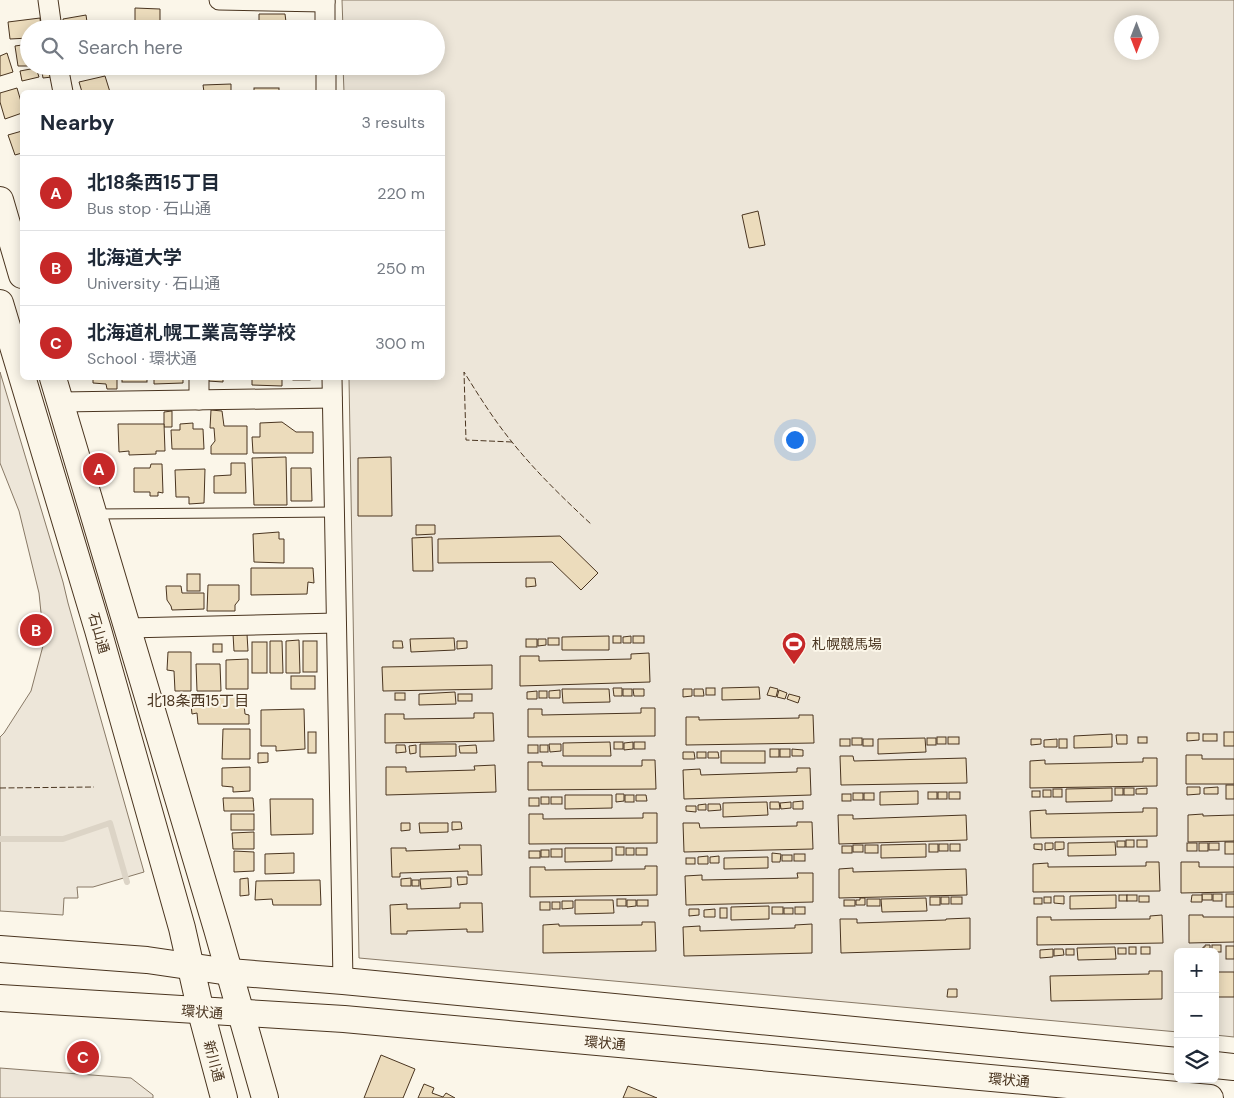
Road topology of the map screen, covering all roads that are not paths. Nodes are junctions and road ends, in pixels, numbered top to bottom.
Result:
1 (48, 0) edge
2 (219, 0) edge
3 (325, 1) edge
4 (51, 20) edge
5 (325, 20) edge
6 (60, 75) edge
7 (326, 75) edge
8 (63, 90) edge
9 (326, 90) edge
10 (0, 200) edge
11 (20, 268) edge
12 (2, 315) edge
13 (20, 374) edge
14 (22, 380) edge
15 (199, 380) edge
16 (332, 380) edge
17 (57, 390) edge
18 (332, 398) junction
19 (199, 400) junction
20 (334, 512) junction
21 (94, 514) junction
22 (336, 623) junction
23 (128, 628) junction
24 (0, 949) edge
25 (191, 966) junction
26 (230, 972) junction
27 (343, 981) junction
28 (0, 998) edge
29 (201, 1012) junction
30 (241, 1014) junction
31 (1174, 1061) edge
32 (1219, 1065) edge
33 (1234, 1066) edge
34 (224, 1098) edge
35 (265, 1098) edge
36 (1210, 1098) edge

1 - 4 street
2 - 3 street
3 - 5 street
6 - 8 street
7 - 9 street
10 - 11 main road
12 - 13 main road, 石山通
14 - 25 main road, 石山通
15 - 19 street
16 - 18 street
17 - 19 street
17 - 21 main road
18 - 19 street
18 - 20 street
20 - 21 lane
20 - 22 street
21 - 23 main road
22 - 23 street
22 - 27 street
23 - 26 main road
24 - 25 main road
25 - 26 main road
25 - 29 main road, 新川通
26 - 27 main road
26 - 30 main road
27 - 31 main road
28 - 29 main road, 環状通
29 - 30 main road, 環状通
29 - 34 main road, 新川通
30 - 35 main road
30 - 36 main road, 環状通
32 - 33 main road

